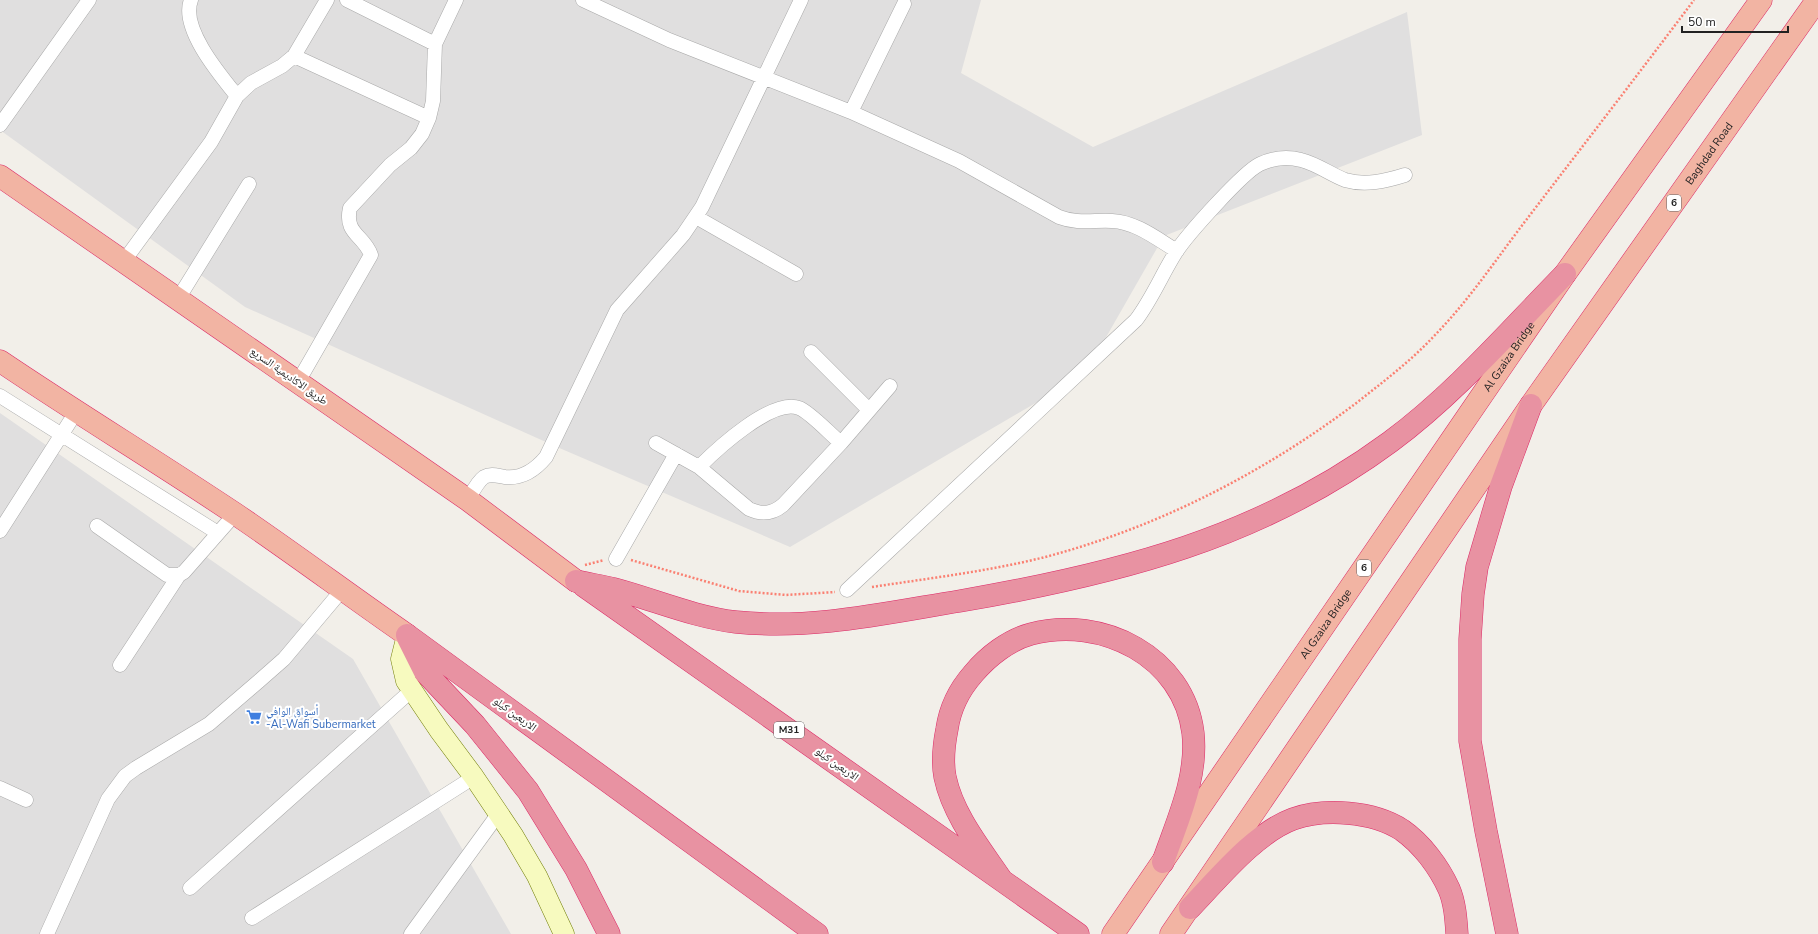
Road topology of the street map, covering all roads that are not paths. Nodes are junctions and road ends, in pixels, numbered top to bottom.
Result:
1 (89, 0) edge
2 (191, 0) edge
3 (327, 0) edge
4 (347, 0) edge
5 (456, 0) edge
6 (583, 0) edge
7 (801, 0) edge
8 (1761, 0) edge
9 (1817, 0) edge
10 (904, 4) dead end
11 (435, 44) junction
12 (294, 56) junction
13 (763, 77) junction
14 (237, 96) junction
15 (851, 112) junction
16 (429, 118) junction
17 (0, 125) edge
18 (1405, 175) dead end
19 (0, 176) edge
20 (249, 184) dead end
21 (696, 217) junction
22 (1177, 250) junction
23 (124, 261) junction
24 (796, 274) dead end
25 (1565, 274) junction
26 (178, 299) junction
27 (811, 352) dead end
28 (0, 361) edge
29 (298, 382) junction
30 (890, 386) dead end
31 (0, 396) edge
32 (1531, 405) junction
33 (869, 410) junction
34 (76, 412) junction
35 (61, 435) junction
36 (656, 443) dead end
37 (841, 443) junction
38 (676, 454) junction
39 (699, 467) junction
40 (468, 500) junction
41 (235, 514) junction
42 (97, 526) dead end
43 (0, 530) edge
44 (218, 533) junction
45 (616, 559) road end
46 (179, 575) junction
47 (572, 578) junction
48 (342, 590) junction
49 (847, 590) road end
50 (407, 635) junction
51 (120, 665) dead end
52 (412, 690) junction
53 (474, 777) junction
54 (0, 788) edge
55 (26, 800) dead end
56 (499, 813) junction
57 (1163, 862) junction
58 (1001, 879) junction
59 (190, 888) dead end
60 (1190, 908) junction
61 (252, 918) dead end
62 (1173, 932) edge
63 (47, 934) edge
64 (411, 934) edge
65 (564, 934) edge
66 (609, 934) edge
67 (817, 934) edge
68 (1078, 934) edge
69 (1113, 934) edge
70 (1457, 934) edge
71 (1507, 934) edge

1 - 17 street
2 - 14 street
3 - 12 street
4 - 11 street
5 - 11 street
6 - 13 street
7 - 13 street
8 - 25 highway, 6
9 - 32 highway, Baghdad Road / 6
10 - 15 street
11 - 16 street
12 - 14 street
12 - 16 street
13 - 15 street
13 - 21 street
14 - 23 street
15 - 22 street
16 - 29 street
18 - 22 street
19 - 23 highway, طريق الاكاديمية السريع
20 - 26 street
21 - 24 street
21 - 40 street
22 - 49 street
23 - 26 highway, طريق الاكاديمية السريع
25 - 47 highway
25 - 57 highway, Al Gzaiza Bridge / 6
26 - 29 highway, طريق الاكاديمية السريع
27 - 33 street
28 - 34 highway
29 - 40 highway, طريق الاكاديمية السريع
30 - 33 street
31 - 35 street
32 - 60 highway, 6
32 - 71 highway
33 - 37 street
34 - 35 street
34 - 41 highway
35 - 43 street
35 - 44 street
36 - 38 street
37 - 39 street
37 - 39 street
38 - 39 street
38 - 45 street
40 - 47 highway, طريق الاكاديمية السريع
41 - 44 street
41 - 48 highway
42 - 46 street
44 - 46 street
46 - 51 street
47 - 58 highway, الاربعين كيلو / M31
48 - 50 highway
48 - 63 street
50 - 52 main road
50 - 66 highway
50 - 67 highway, الاربعين كيلو
52 - 53 main road
52 - 59 street
53 - 56 main road
53 - 61 street
54 - 55 street
56 - 64 street
56 - 65 main road
57 - 58 highway
57 - 69 highway, Al Gzaiza Bridge / 6
58 - 68 highway, الاربعين كيلو / M31
60 - 62 highway, 6
60 - 70 highway

